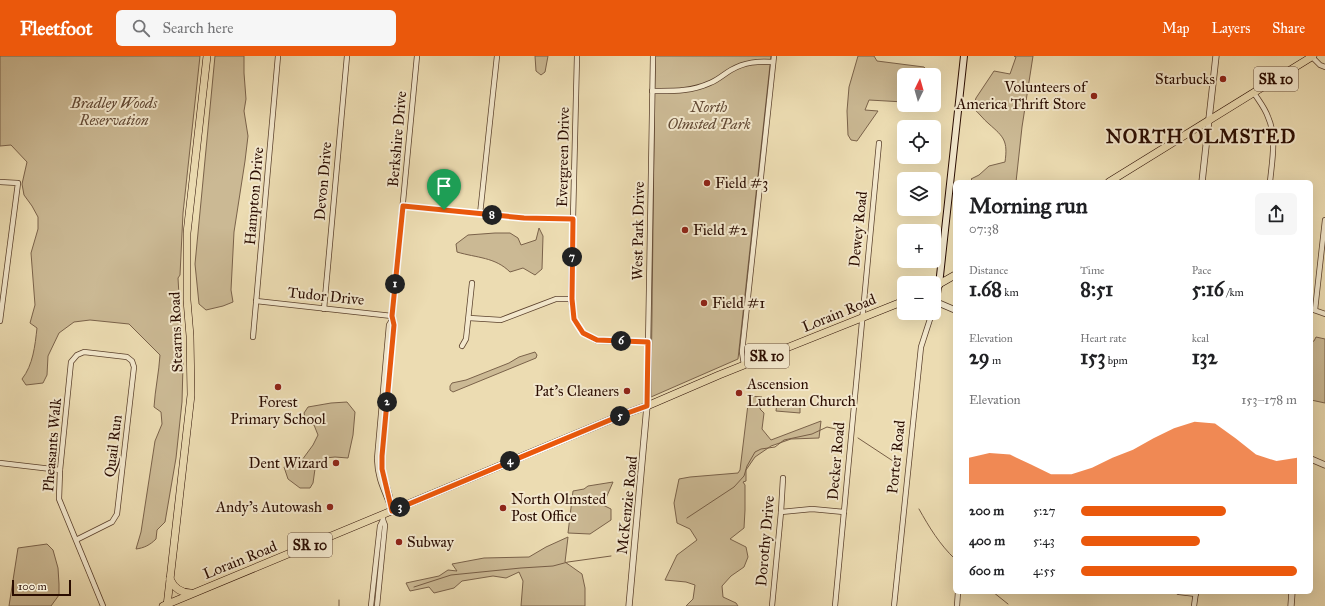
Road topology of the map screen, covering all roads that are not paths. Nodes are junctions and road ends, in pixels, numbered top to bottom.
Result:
1 (207, 56) edge
2 (278, 56) edge
3 (347, 56) edge
4 (417, 56) edge
5 (497, 56) edge
6 (577, 56) edge
7 (653, 56) edge
8 (774, 56) edge
9 (964, 56) edge
10 (1216, 56) edge
11 (1312, 56) edge
12 (773, 62) junction
13 (1325, 67) edge
14 (652, 92) junction
15 (1254, 93) junction
16 (1210, 119) junction
17 (879, 143) dead end
18 (1112, 180) edge
19 (1202, 180) edge
20 (1270, 180) edge
21 (0, 182) edge
22 (403, 206) junction
23 (480, 214) junction
24 (573, 219) junction
25 (1325, 220) edge
26 (938, 276) edge
27 (953, 276) edge
28 (472, 283) dead end
29 (941, 284) edge
30 (572, 299) junction
31 (256, 301) junction
32 (897, 304) edge
33 (941, 306) edge
34 (324, 309) junction
35 (953, 309) edge
36 (1313, 309) edge
37 (1325, 314) edge
38 (392, 318) junction
39 (469, 318) junction
40 (861, 318) junction
41 (930, 320) edge
42 (0, 321) edge
43 (253, 337) dead end
44 (648, 342) junction
45 (462, 346) dead end
46 (104, 354) joint
47 (744, 365) junction
48 (647, 406) junction
49 (1313, 460) edge
50 (0, 464) edge
51 (1325, 465) edge
52 (60, 470) junction
53 (783, 478) dead end
54 (392, 511) junction
55 (781, 512) junction
56 (844, 512) junction
57 (383, 517) junction
58 (76, 540) junction
59 (170, 580) junction
60 (195, 593) junction
61 (958, 594) edge
62 (1196, 594) edge
63 (1292, 594) edge
64 (166, 605) edge
65 (103, 606) edge
66 (371, 606) edge
67 (377, 606) edge
68 (629, 606) edge
69 (772, 606) edge
70 (835, 606) edge
71 (894, 606) edge
72 (957, 606) edge
73 (1194, 606) edge
74 (1291, 606) edge

1 - 59 main road, Stearns Road
2 - 31 street, Hampton Drive
3 - 34 street, Devon Drive
4 - 22 street, Berkshire Drive
5 - 23 street
6 - 24 street, Evergreen Drive
7 - 14 street, West Park Drive
8 - 12 street
9 - 26 main road
10 - 16 street
11 - 13 street
11 - 15 main road, SR 10
12 - 14 street
12 - 47 street
14 - 44 street, West Park Drive
15 - 16 main road, SR 10
15 - 20 street
16 - 18 main road, SR 10
16 - 19 street
17 - 40 street, Dewey Road
21 - 42 street
22 - 23 street
22 - 38 street, Berkshire Drive
23 - 24 street
24 - 30 street, Evergreen Drive
25 - 36 street
27 - 29 main road
28 - 39 street
30 - 39 street
30 - 44 street, Evergreen Drive
31 - 34 street, Tudor Drive
31 - 43 street, Hampton Drive
32 - 40 main road, Lorain Road / SR 10
33 - 35 street
34 - 38 street, Tudor Drive
36 - 37 street
38 - 54 street, Berkshire Drive
39 - 45 street
40 - 47 main road, Lorain Road / SR 10
40 - 56 street, Decker Road
41 - 71 street, Porter Road
44 - 48 street, West Park Drive
46 - 52 street, Pheasants Walk
46 - 58 street, Quail Run
47 - 48 main road, Lorain Road / SR 10
48 - 54 main road, Lorain Road / SR 10
48 - 68 street, McKenzie Road
49 - 51 street
50 - 52 street
52 - 58 street, Pheasants Walk
53 - 55 street, Dorothy Drive
54 - 57 main road, Lorain Road / SR 10
55 - 56 street
55 - 69 street, Dorothy Drive
56 - 70 street, Decker Road
57 - 60 main road, Lorain Road / SR 10
57 - 66 street
57 - 67 street
58 - 65 street, Pheasants Walk
59 - 60 main road
59 - 64 main road, Stearns Road
60 - 64 main road, Lorain Road / SR 10
61 - 72 street
62 - 73 street
63 - 74 street

